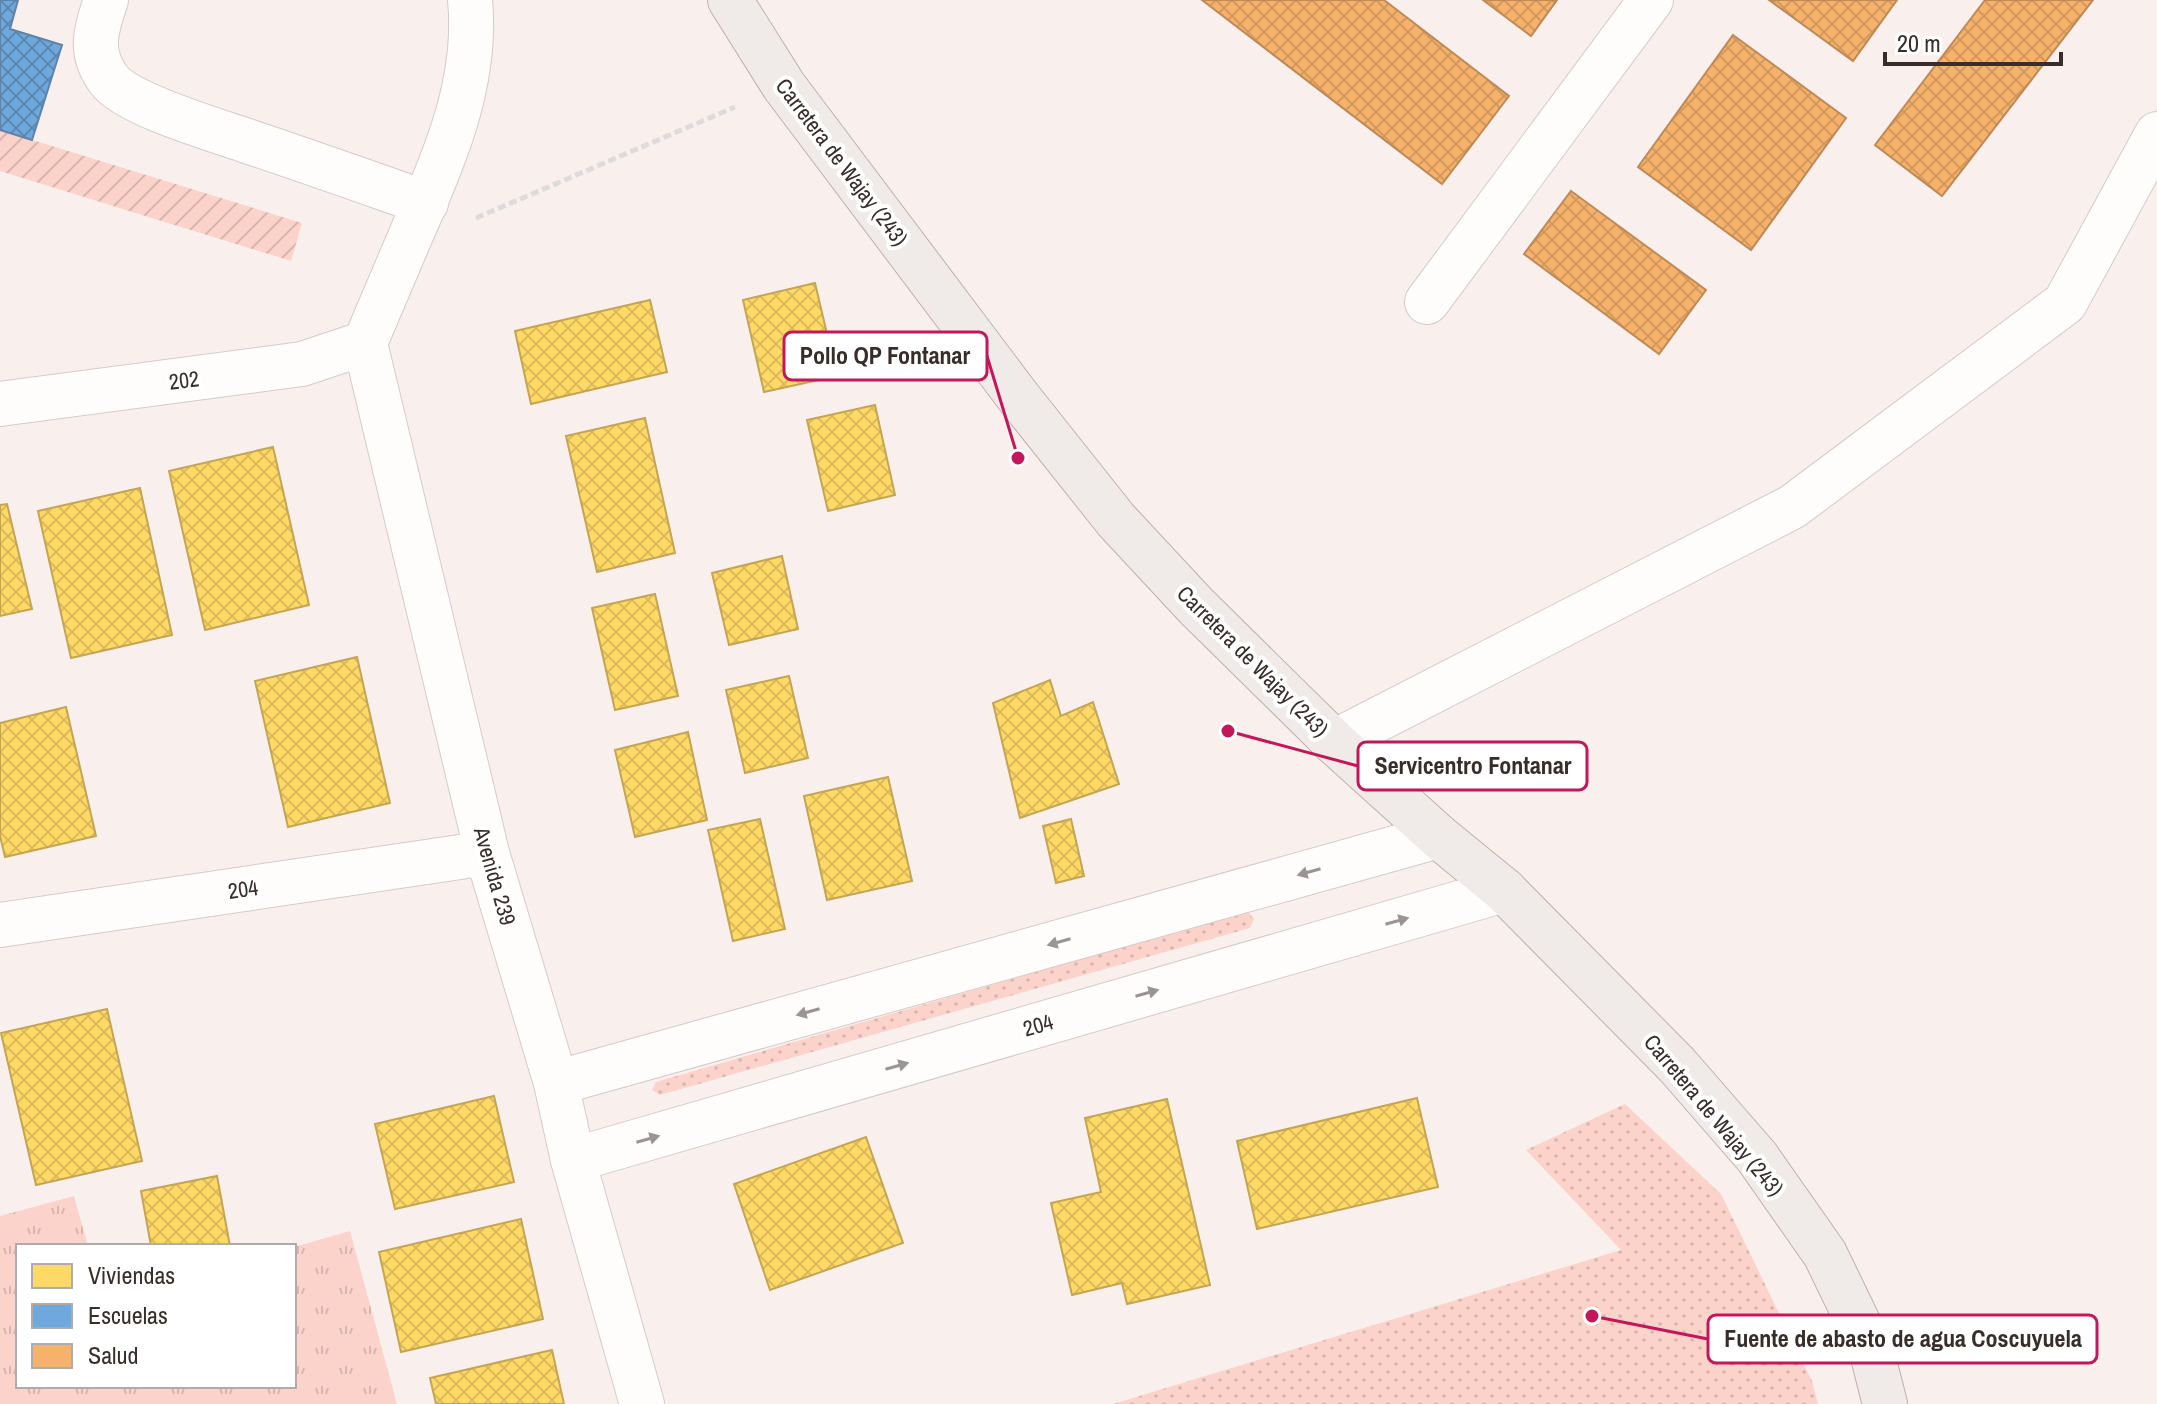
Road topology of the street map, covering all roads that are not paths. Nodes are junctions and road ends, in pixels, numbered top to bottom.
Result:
1 (106, 0) edge
2 (470, 0) edge
3 (730, 0) edge
4 (1651, 0) edge
5 (2157, 134) edge
6 (419, 217) junction
7 (1427, 302) dead end
8 (365, 343) junction
9 (0, 404) edge
10 (1334, 742) junction
11 (1438, 836) junction
12 (487, 853) junction
13 (1504, 890) junction
14 (0, 925) edge
15 (556, 1083) junction
16 (573, 1160) junction
17 (642, 1404) edge
18 (1885, 1404) edge

1 - 6 street
2 - 6 street
3 - 10 main road, Carretera de Wajay (243)
4 - 7 street
5 - 10 street
6 - 8 street
8 - 9 street, 202
8 - 12 street, Avenida 239
10 - 11 main road, Carretera de Wajay (243)
11 - 13 main road, Carretera de Wajay (243)
11 -> 15 street
12 - 14 street, 204
12 - 15 street, Avenida 239
16 -> 13 street, 204
13 - 18 main road, Carretera de Wajay (243)
15 - 16 street, Avenida 239
16 - 17 street, Avenida 239

